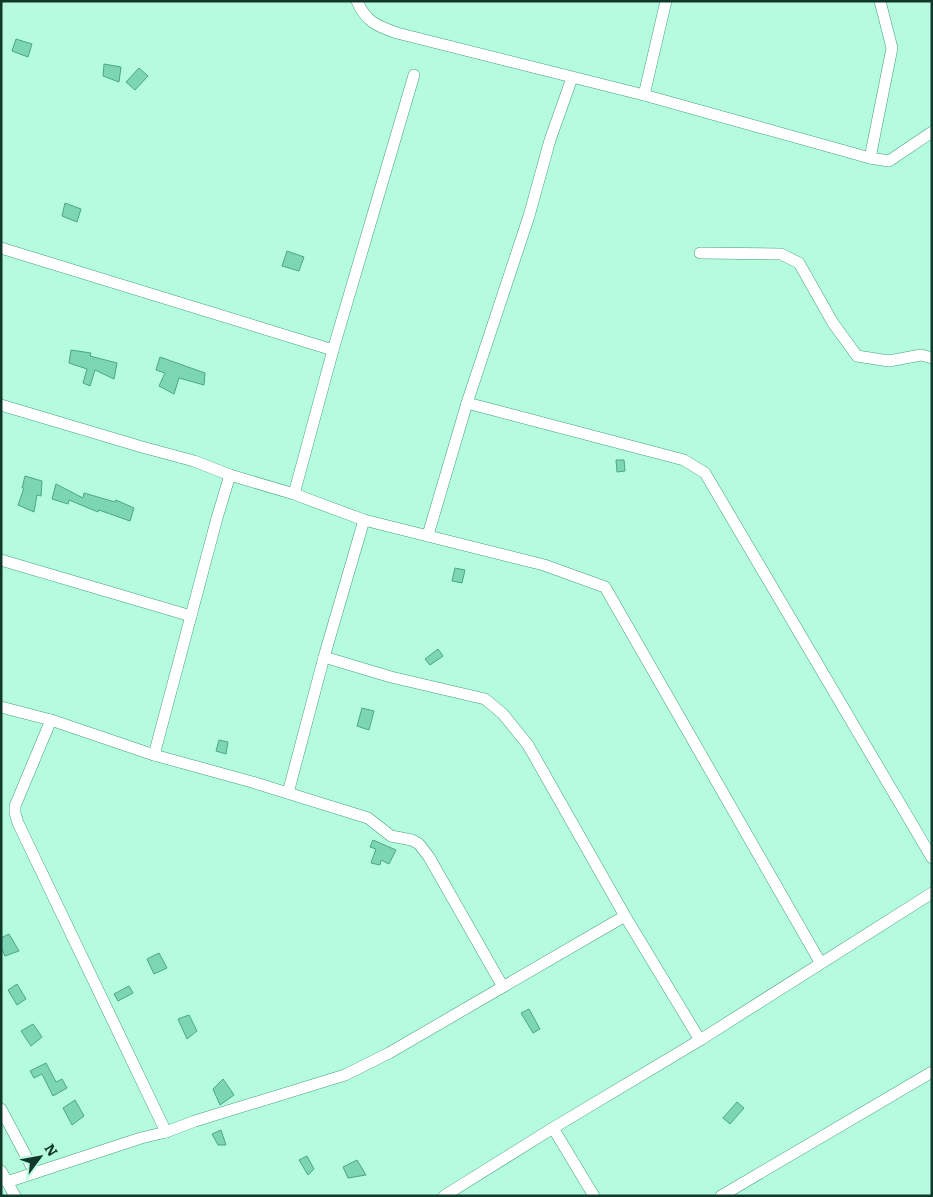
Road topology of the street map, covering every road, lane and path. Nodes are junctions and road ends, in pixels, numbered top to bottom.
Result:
1 (357, 1) edge
2 (666, 1) edge
3 (880, 1) edge
4 (414, 75) dead end
5 (572, 78) junction
6 (644, 95) junction
7 (932, 132) edge
8 (870, 158) junction
9 (1, 248) edge
10 (700, 253) dead end
11 (332, 350) junction
12 (932, 358) edge
13 (467, 403) junction
14 (1, 405) edge
15 (230, 475) junction
16 (294, 494) junction
17 (364, 520) junction
18 (428, 535) junction
19 (1, 560) edge
20 (191, 616) junction
21 (324, 657) junction
22 (1, 708) edge
23 (51, 720) junction
24 (154, 755) junction
25 (288, 793) junction
26 (932, 858) edge
27 (932, 893) edge
28 (625, 916) junction
29 (820, 962) junction
30 (503, 987) junction
31 (700, 1040) junction
32 (932, 1072) edge
33 (1, 1109) edge
34 (553, 1128) junction
35 (166, 1132) junction
36 (1, 1171) edge
37 (35, 1173) junction
38 (8, 1182) junction
39 (15, 1196) edge
40 (444, 1196) edge
41 (594, 1196) edge
42 (721, 1196) edge

1 - 5 street
2 - 6 street
3 - 8 street
4 - 11 street
5 - 6 street
5 - 13 street
6 - 8 street
7 - 8 street
9 - 11 street
10 - 12 street
11 - 16 street
13 - 18 street
13 - 26 street
14 - 15 street
15 - 16 street
15 - 20 street
16 - 17 street
17 - 18 street
17 - 21 street
18 - 29 street
19 - 20 street
20 - 24 street
21 - 25 street
21 - 28 street
22 - 23 street
23 - 24 street
23 - 35 street
24 - 25 street
25 - 30 street
27 - 29 street
28 - 30 street
28 - 31 street
29 - 31 street
30 - 35 street
31 - 34 street
32 - 42 street
33 - 37 street
34 - 40 street
34 - 41 street
35 - 37 street
36 - 38 street
37 - 38 street
38 - 39 street

